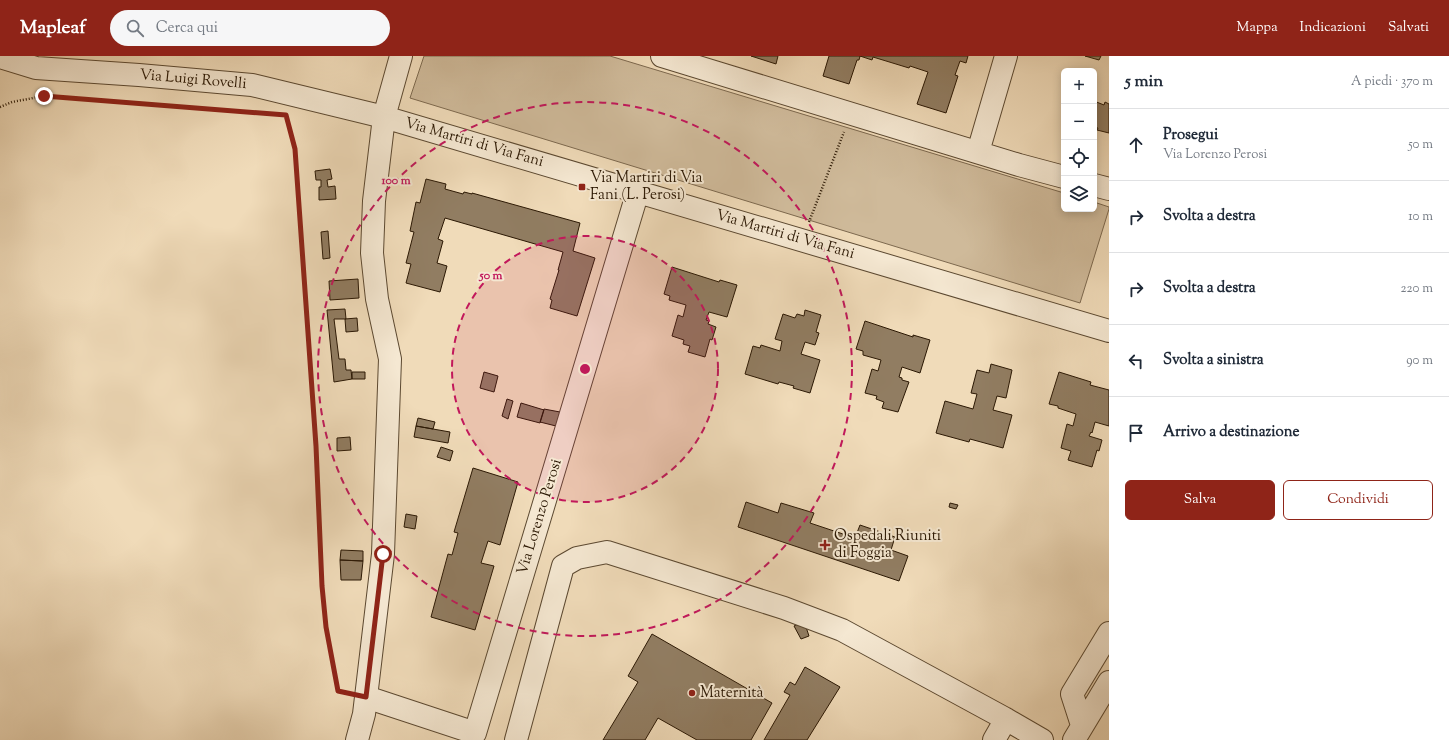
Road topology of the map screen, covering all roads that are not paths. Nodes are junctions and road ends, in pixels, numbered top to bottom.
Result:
1 (401, 56) edge
2 (662, 56) edge
3 (1006, 56) edge
4 (6, 64) edge
5 (384, 117) junction
6 (978, 152) junction
7 (1061, 176) edge
8 (1097, 186) edge
9 (1109, 189) edge
10 (638, 191) junction
11 (1109, 331) edge
12 (1109, 633) edge
13 (1109, 682) edge
14 (366, 697) junction
15 (1006, 719) junction
16 (1078, 733) edge
17 (357, 740) edge
18 (516, 740) edge
19 (994, 740) edge
20 (1042, 740) edge

1 - 5 street, Via Martiri di Via Fani
2 - 6 street
3 - 6 street
4 - 5 street, Via Luigi Rovelli
5 - 10 street, Via Martiri di Via Fani
5 - 14 street
6 - 7 street
8 - 9 street
10 - 11 street, Via Martiri di Via Fani
10 - 14 street, Via Lorenzo Perosi
12 - 16 street
13 - 16 street
14 - 17 street
15 - 18 street
15 - 19 street
15 - 20 street

